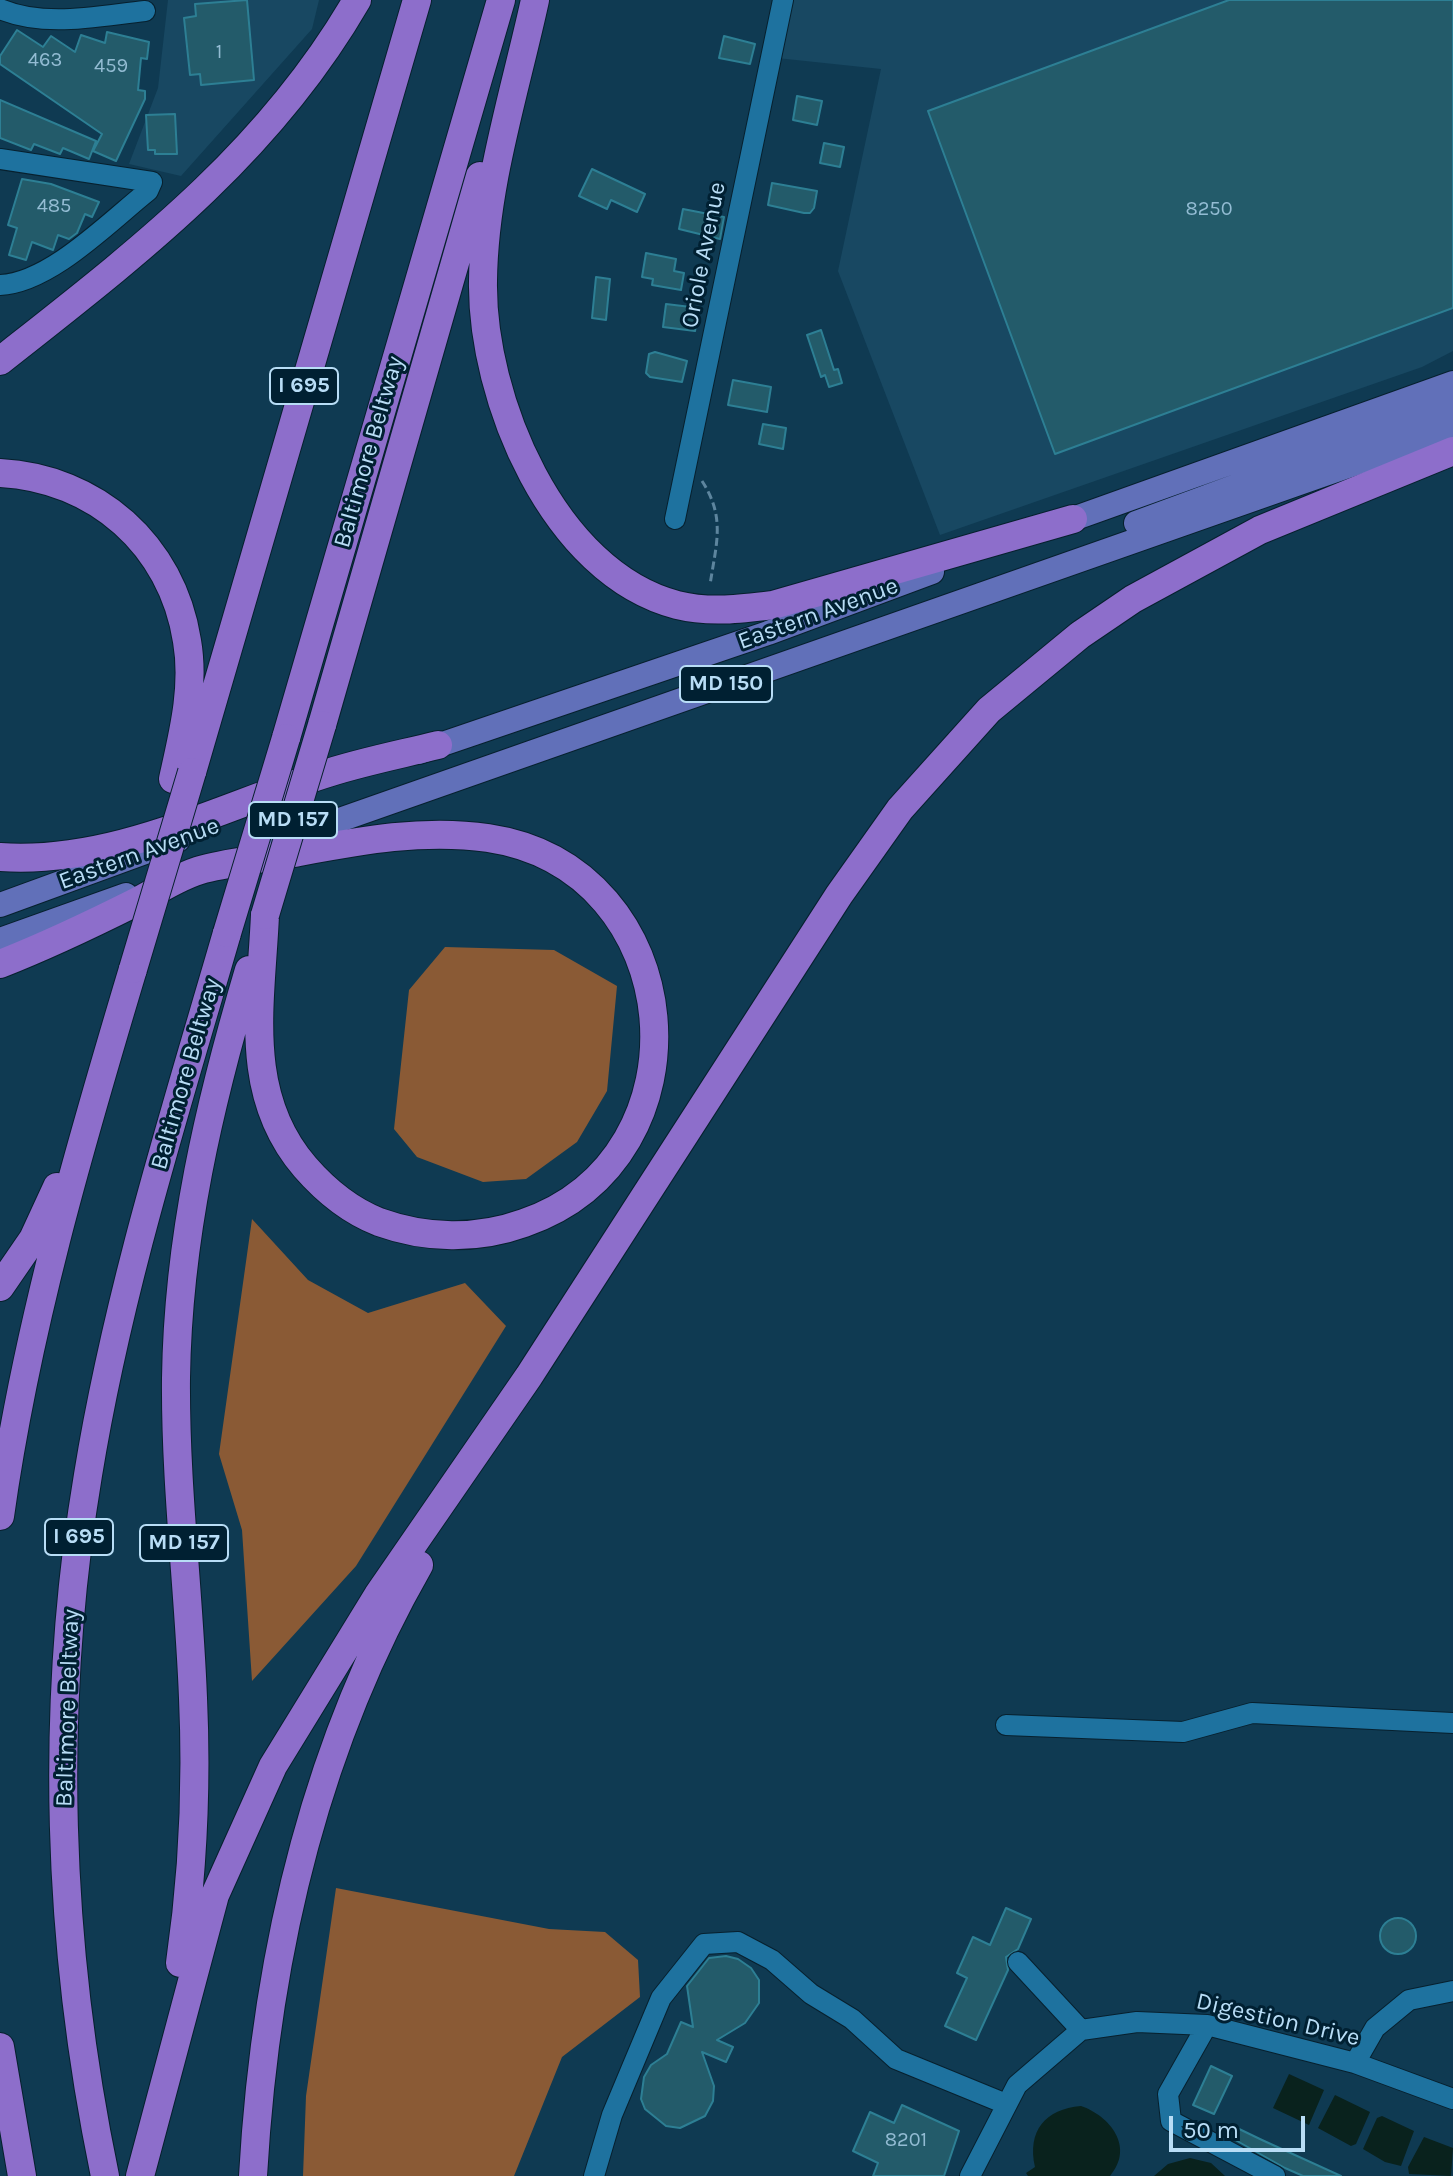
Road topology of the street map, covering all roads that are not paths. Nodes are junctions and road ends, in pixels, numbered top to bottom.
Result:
1 (357, 0) edge
2 (417, 0) edge
3 (501, 0) edge
4 (534, 0) edge
5 (783, 0) edge
6 (0, 9) edge
7 (145, 11) dead end
8 (0, 159) edge
9 (7, 285) edge
10 (0, 361) edge
11 (1453, 383) edge
12 (1453, 406) edge
13 (1453, 429) edge
14 (1453, 451) edge
15 (0, 473) edge
16 (675, 519) dead end
17 (1073, 519) junction
18 (1062, 566) junction
19 (438, 745) junction
20 (182, 776) junction
21 (0, 857) edge
22 (199, 870) junction
23 (0, 905) edge
24 (265, 915) junction
25 (0, 940) edge
26 (0, 964) edge
27 (89, 1117) junction
28 (0, 1287) edge
29 (40, 1306) junction
30 (529, 1376) junction
31 (0, 1418) edge
32 (0, 1516) edge
33 (1453, 1723) edge
34 (1006, 1725) dead end
35 (1018, 1962) dead end
36 (1453, 1991) edge
37 (1207, 2025) junction
38 (1081, 2030) junction
39 (0, 2047) edge
40 (1355, 2063) junction
41 (1453, 2099) edge
42 (1006, 2104) junction
43 (103, 2166) edge
44 (22, 2176) edge
45 (138, 2176) edge
46 (253, 2176) edge
47 (594, 2176) edge
48 (970, 2176) edge
49 (1275, 2176) edge

1 - 10 highway
2 - 20 highway, I 695
3 - 43 highway, Baltimore Beltway / I 695, bridge
4 - 17 highway
4 - 24 highway, MD 157, bridge
5 - 16 street, Oriole Avenue
6 - 7 street
8 - 9 street
11 - 17 main road, Eastern Avenue / MD 150
12 - 18 main road
13 - 18 main road, Eastern Avenue / MD 150
14 - 30 highway
15 - 20 highway
17 - 19 main road, Eastern Avenue / MD 150
18 - 22 main road, Eastern Avenue / MD 150
19 - 21 highway
19 - 23 main road, Eastern Avenue / MD 150
20 - 27 highway, I 695, bridge
22 - 24 highway
22 - 25 main road, Eastern Avenue / MD 150
22 - 26 highway
24 - 45 highway, MD 157
27 - 28 highway
27 - 29 highway, I 695
29 - 31 highway
29 - 32 highway, I 695
30 - 45 highway
30 - 46 highway
33 - 34 street
35 - 38 street
36 - 40 street
37 - 38 street, Digestion Drive
37 - 40 street, Digestion Drive
37 - 49 street
38 - 42 street
39 - 44 highway
40 - 41 street, Digestion Drive
42 - 47 street
42 - 48 street

